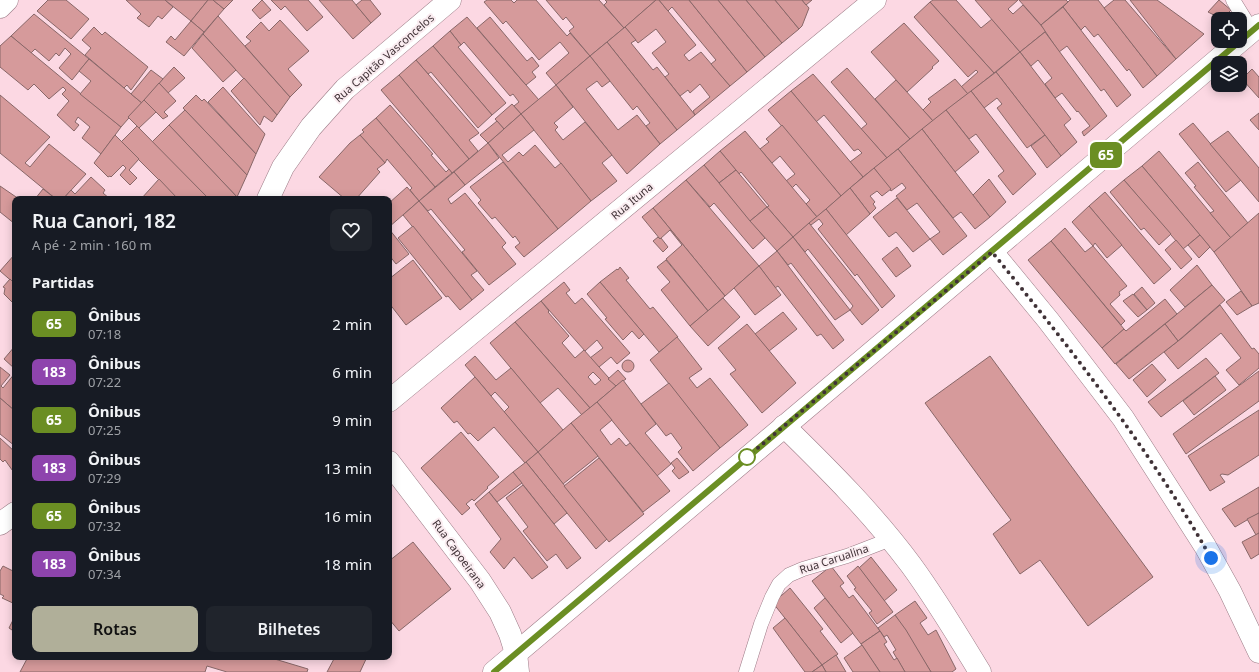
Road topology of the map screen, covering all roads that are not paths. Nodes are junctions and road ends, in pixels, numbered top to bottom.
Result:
1 (7, 0) edge
2 (450, 0) edge
3 (875, 0) edge
4 (1233, 0) edge
5 (0, 7) edge
6 (1256, 28) edge
7 (269, 196) edge
8 (992, 252) junction
9 (392, 399) edge
10 (784, 426) junction
11 (392, 466) edge
12 (12, 515) edge
13 (0, 524) edge
14 (891, 539) junction
15 (1259, 652) edge
16 (517, 662) edge
17 (494, 672) edge
18 (746, 672) edge
19 (980, 672) edge

1 - 5 street
2 - 7 street, Rua Capitão Vasconcelos
3 - 9 street, Rua Ituna
4 - 6 lane
6 - 8 street
8 - 10 street
8 - 15 street
10 - 14 street
10 - 16 street
11 - 16 street, Rua Capoeirana
12 - 13 street
14 - 18 lane, Rua Carualina
14 - 19 street
16 - 17 street

